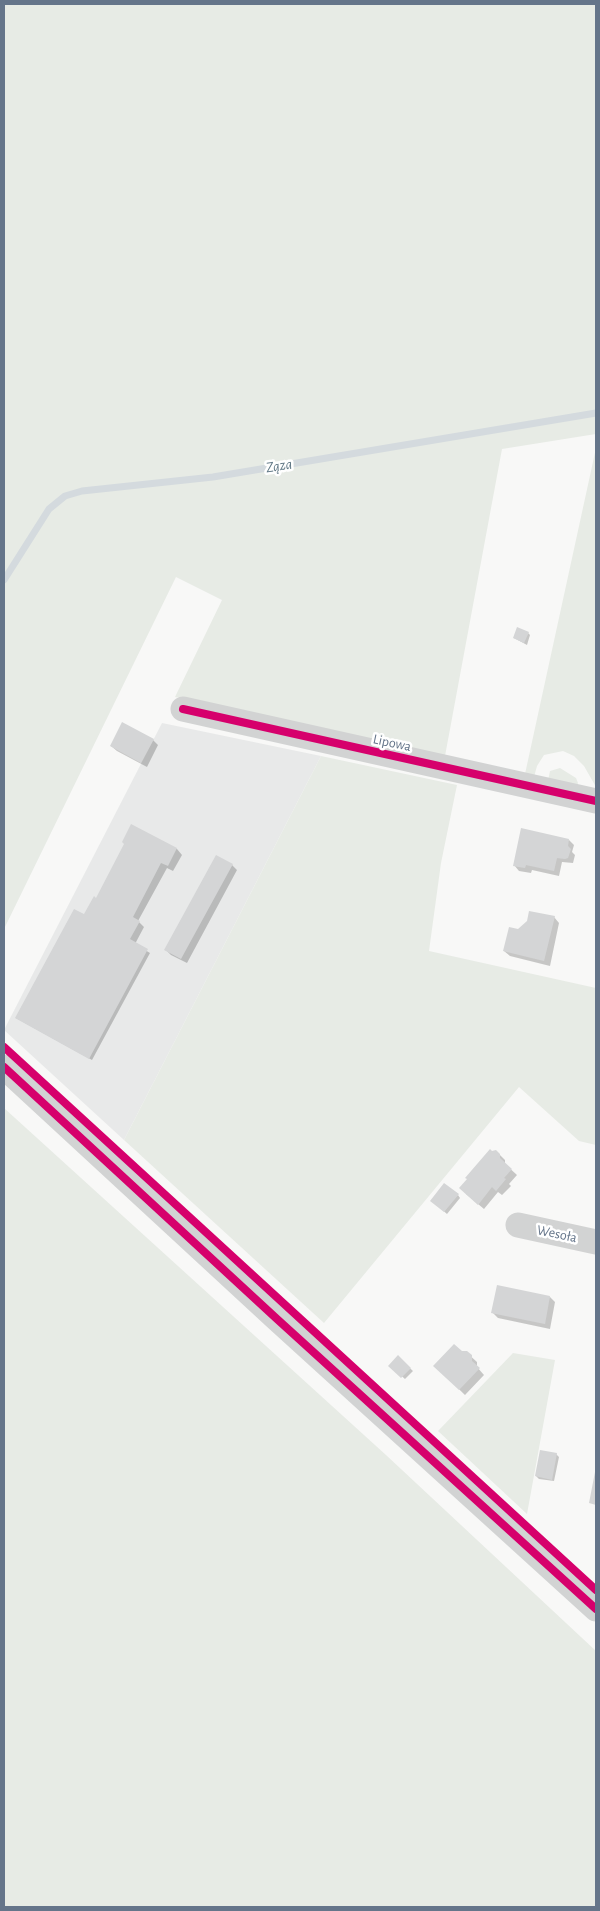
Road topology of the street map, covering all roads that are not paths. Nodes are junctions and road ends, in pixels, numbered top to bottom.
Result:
1 (183, 709) dead end
2 (596, 801) edge
3 (4, 1067) edge
4 (518, 1226) dead end
5 (596, 1242) edge
6 (596, 1609) edge

1 - 2 street, Lipowa
3 - 6 street
4 - 5 street, Wesoła

